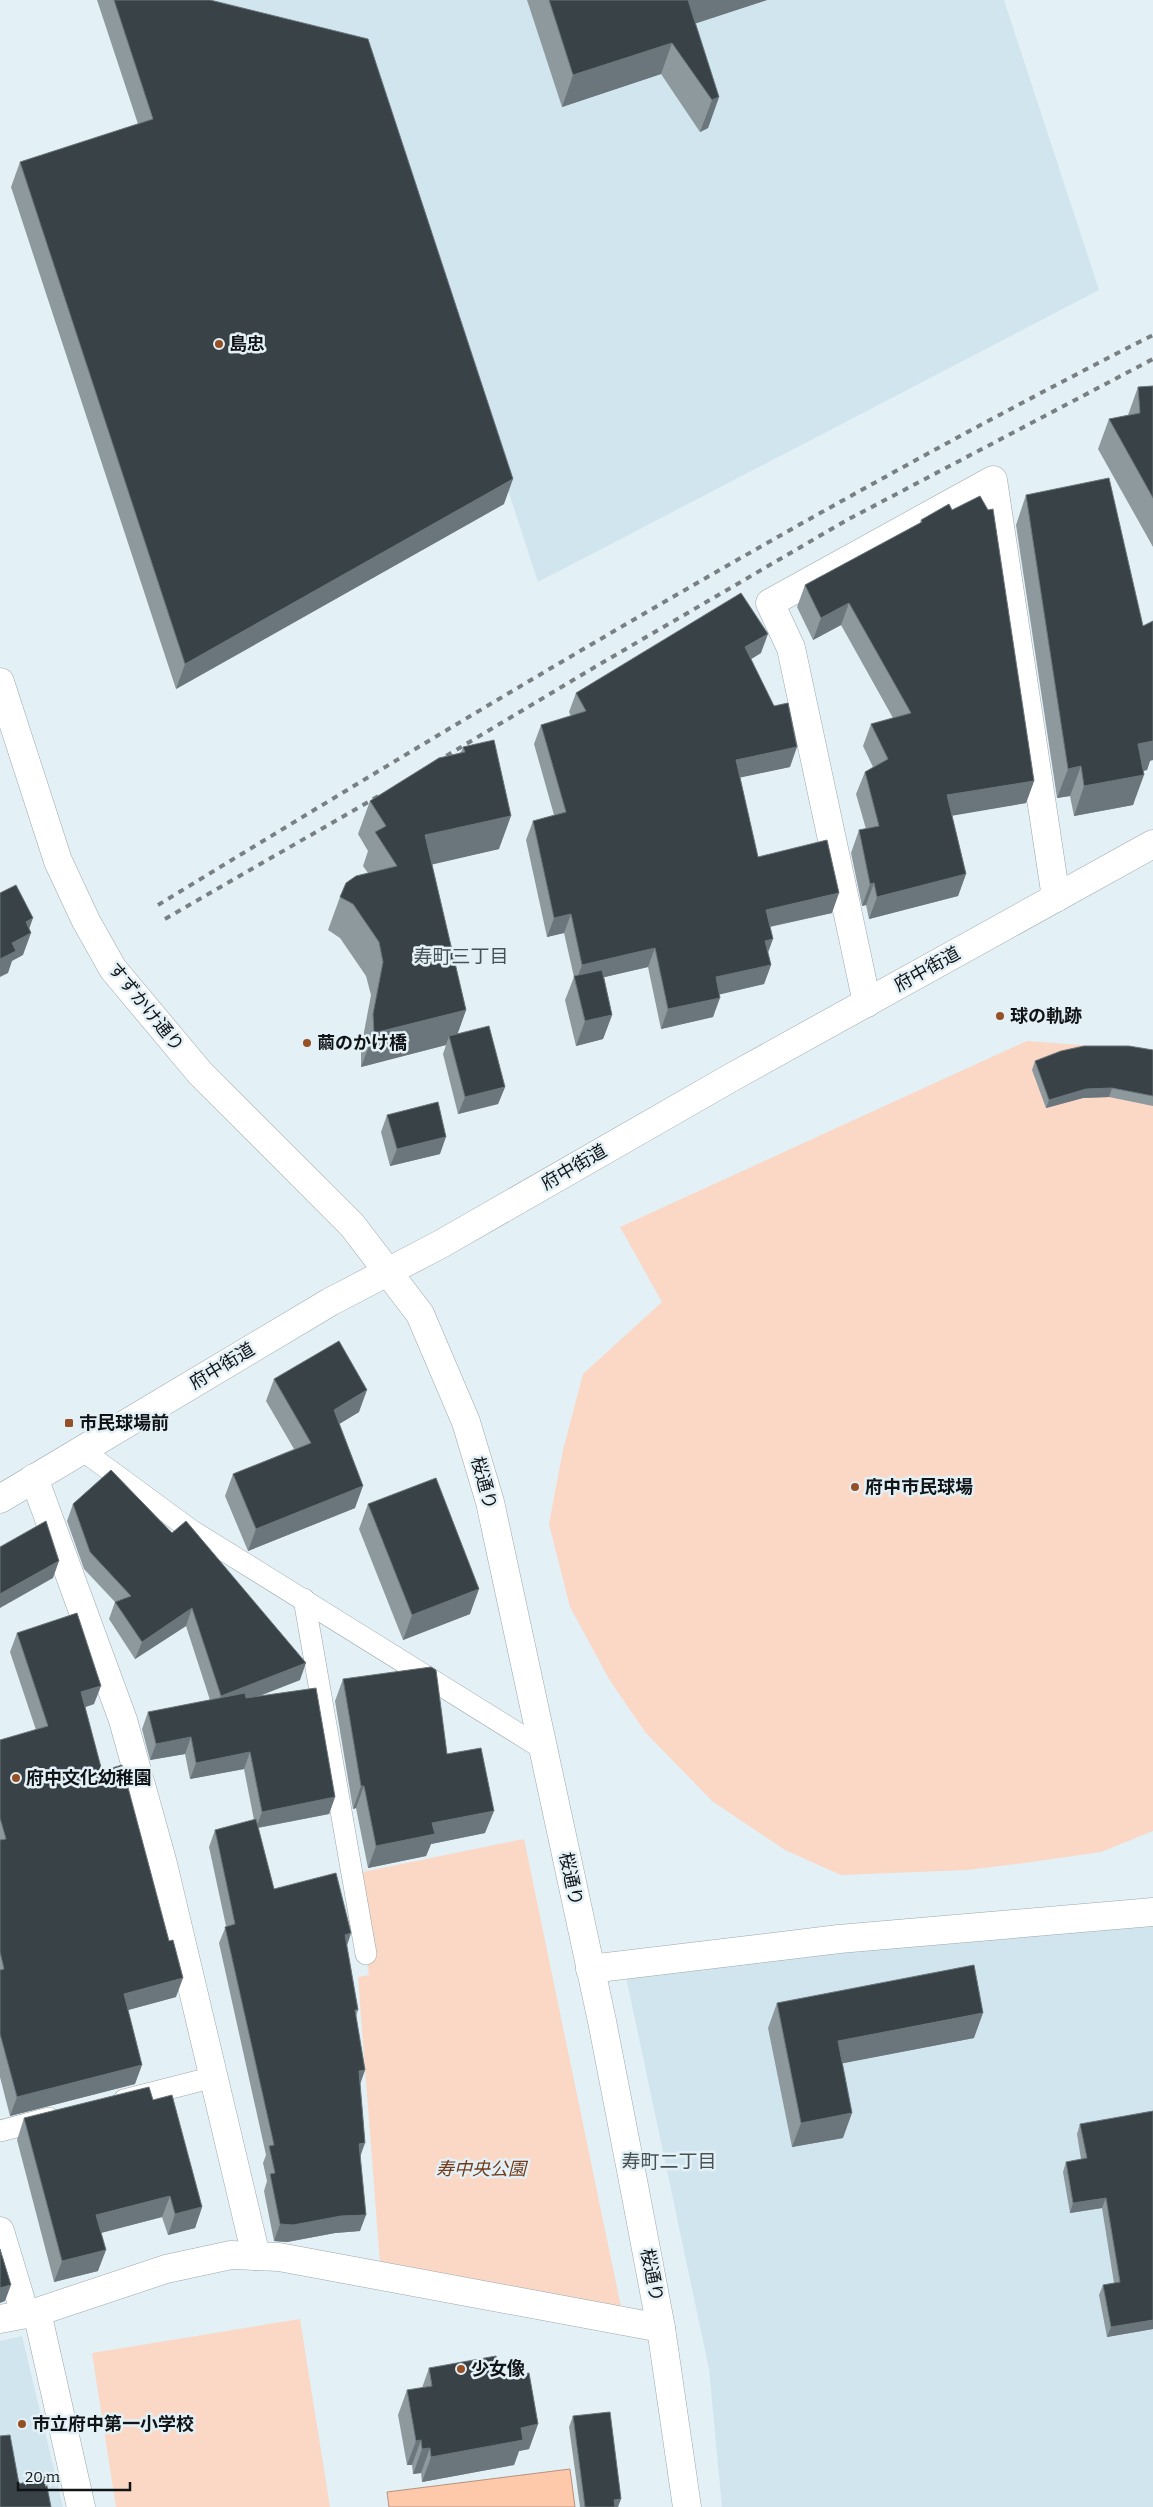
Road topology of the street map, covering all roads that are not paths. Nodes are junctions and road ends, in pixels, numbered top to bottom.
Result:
1 (0, 682) edge
2 (1153, 844) edge
3 (1056, 898) junction
4 (867, 1003) junction
5 (388, 1272) junction
6 (82, 1450) junction
7 (34, 1478) junction
8 (0, 1498) edge
9 (304, 1599) junction
10 (543, 1749) junction
11 (1153, 1912) edge
12 (366, 1954) dead end
13 (590, 1969) junction
14 (214, 2077) junction
15 (102, 2105) edge
16 (65, 2114) edge
17 (0, 2131) edge
18 (0, 2231) edge
19 (256, 2256) junction
20 (21, 2315) edge
21 (662, 2328) junction
22 (81, 2507) edge
23 (687, 2507) edge

1 - 5 street, すずかけ通り
2 - 3 street, 府中街道
3 - 4 street, 府中街道
3 - 4 street
4 - 5 street, 府中街道
5 - 6 street, 府中街道
5 - 10 street, 桜通り
6 - 7 street, 府中街道
6 - 9 lane
7 - 8 street, 府中街道
7 - 14 street
9 - 10 lane
9 - 12 lane
10 - 13 street, 桜通り
11 - 13 street
13 - 21 street, 桜通り
14 - 15 lane
14 - 19 street
16 - 17 lane
18 - 20 street
19 - 20 street
19 - 21 street
20 - 22 street
21 - 23 street, 桜通り

